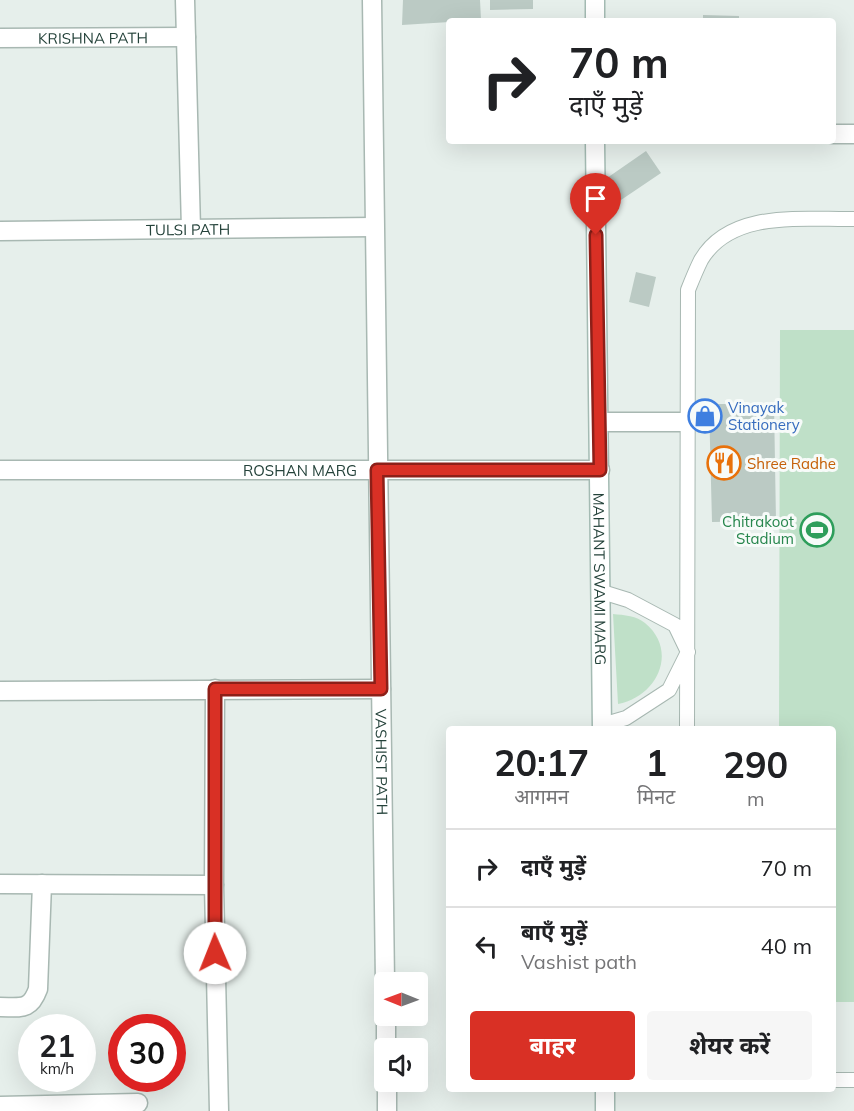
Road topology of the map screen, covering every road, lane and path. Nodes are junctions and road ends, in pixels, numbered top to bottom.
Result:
1 (185, 0) edge
2 (372, 0) edge
3 (595, 0) edge
4 (595, 18) edge
5 (186, 37) junction
6 (0, 38) edge
7 (836, 134) edge
8 (854, 134) edge
9 (595, 144) edge
10 (854, 219) edge
11 (374, 227) junction
12 (191, 229) junction
13 (0, 231) edge
14 (599, 422) junction
15 (687, 422) junction
16 (0, 470) edge
17 (377, 470) junction
18 (600, 470) junction
19 (599, 591) junction
20 (688, 652) junction
21 (215, 689) junction
22 (381, 689) junction
23 (0, 691) edge
24 (602, 726) edge
25 (605, 726) edge
26 (687, 726) edge
27 (0, 884) edge
28 (42, 884) junction
29 (214, 885) junction
30 (385, 972) edge
31 (0, 1007) edge
32 (836, 1080) edge
33 (854, 1080) edge
34 (387, 1092) edge
35 (605, 1092) edge
36 (138, 1103) dead end
37 (0, 1106) edge
38 (219, 1111) edge
39 (387, 1111) edge
40 (605, 1111) edge

1 - 5 street
2 - 11 street, VASHIST PATH
3 - 4 street
5 - 6 street, KRISHNA PATH
5 - 12 street
7 - 8 street
9 - 14 street, MAHANT SWAMI MARG
10 - 15 lane
11 - 12 street, TULSI PATH
11 - 17 street, VASHIST PATH
12 - 13 street, TULSI PATH
14 - 15 street
14 - 18 street, MAHANT SWAMI MARG
15 - 20 lane
16 - 17 street, ROSHAN MARG
17 - 18 street, ROSHAN MARG
17 - 22 street, VASHIST PATH
18 - 19 street, MAHANT SWAMI MARG
19 - 20 lane
19 - 24 street, MAHANT SWAMI MARG
20 - 25 lane
20 - 26 lane
21 - 22 street
21 - 23 street
21 - 29 street
22 - 30 street, VASHIST PATH
27 - 28 street
28 - 29 street
28 - 31 street
29 - 38 street
32 - 33 lane
34 - 39 street
35 - 40 street
36 - 37 street

